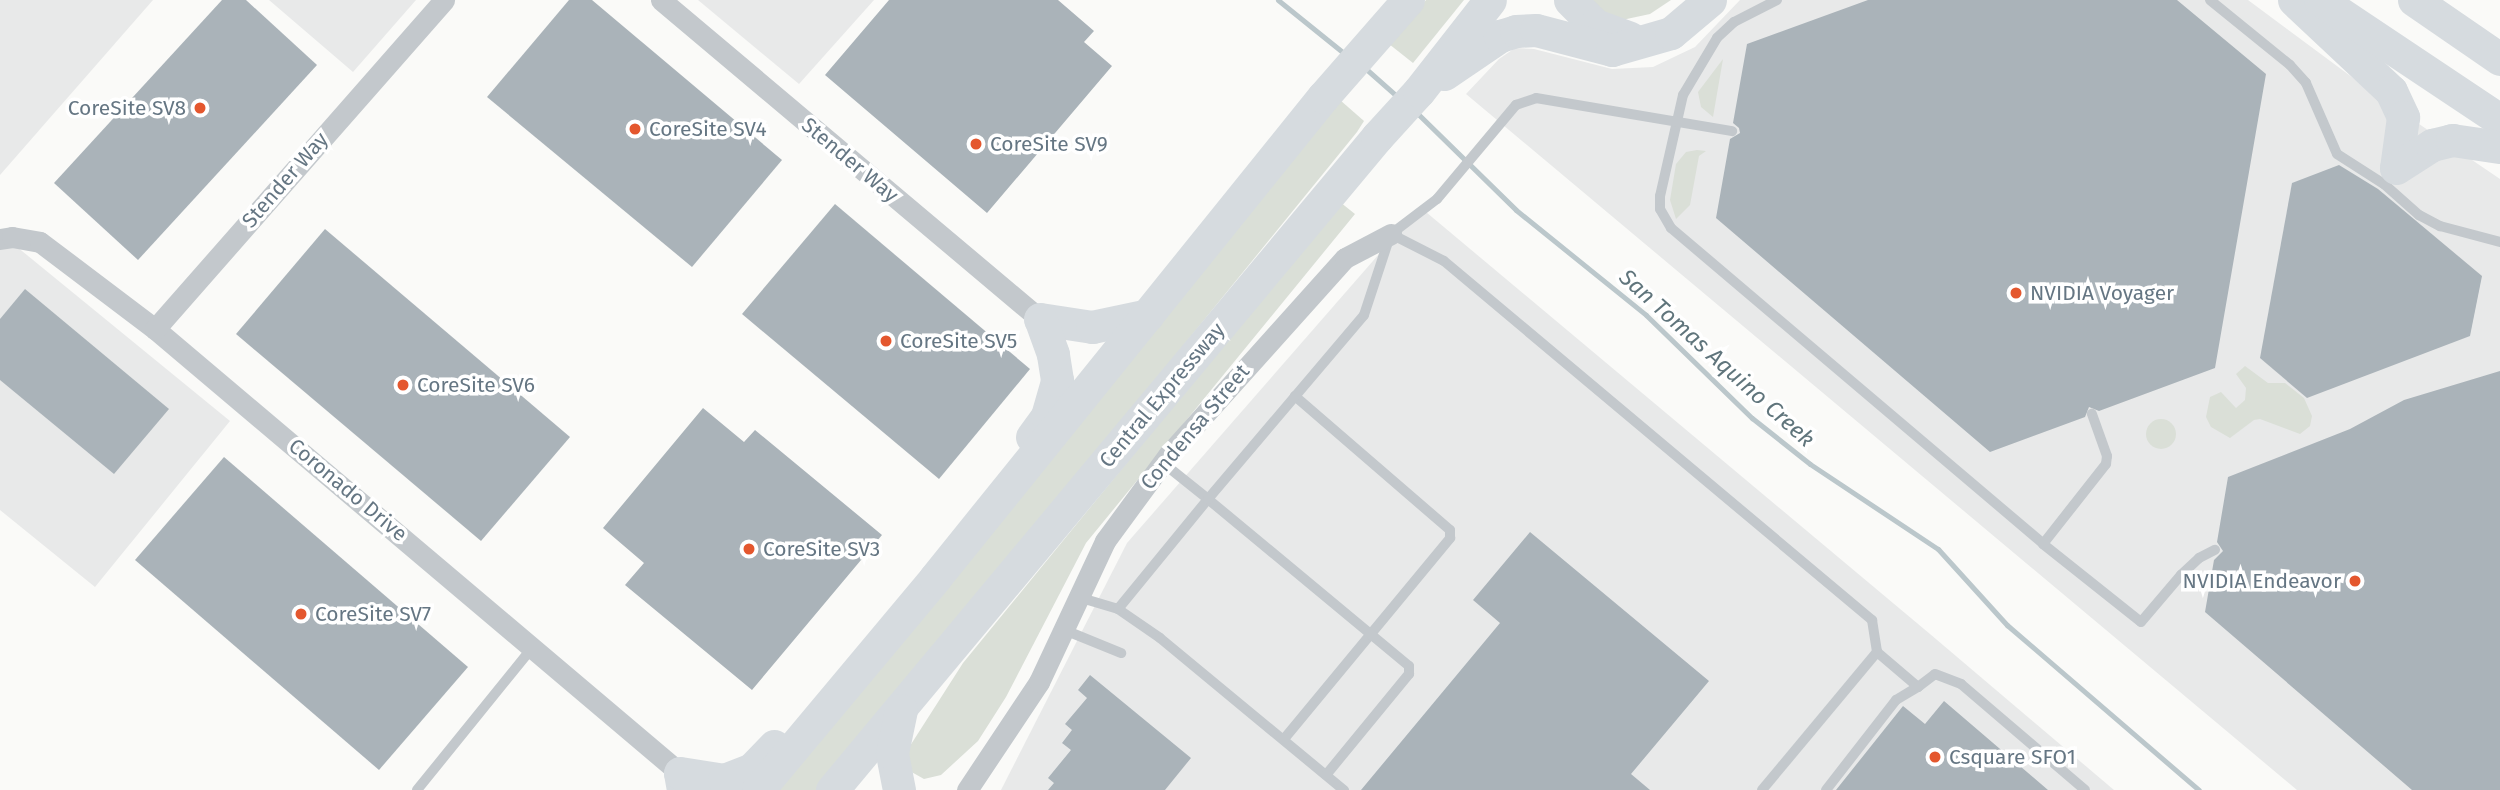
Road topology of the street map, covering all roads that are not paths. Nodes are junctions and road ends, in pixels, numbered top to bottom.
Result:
1 (444, 0) edge
2 (661, 0) edge
3 (1382, 0) edge
4 (1408, 0) edge
5 (1490, 0) edge
6 (1570, 0) edge
7 (1710, 0) edge
8 (1777, 0) edge
9 (2210, 0) edge
10 (2294, 0) edge
11 (2320, 0) edge
12 (2414, 0) edge
13 (2444, 13) edge
14 (1373, 38) junction
15 (1642, 42) junction
16 (2500, 59) edge
17 (1419, 91) junction
18 (2500, 120) edge
19 (1675, 121) junction
20 (1732, 131) dead end
21 (2500, 147) edge
22 (2390, 176) junction
23 (1391, 234) junction
24 (0, 239) edge
25 (2500, 242) edge
26 (1148, 315) junction
27 (1040, 319) junction
28 (155, 329) junction
29 (1295, 396) junction
30 (2092, 414) dead end
31 (1163, 463) junction
32 (1208, 499) junction
33 (2043, 544) junction
34 (2215, 550) dead end
35 (935, 578) junction
36 (1078, 597) junction
37 (1118, 609) junction
38 (1062, 629) junction
39 (1371, 634) junction
40 (533, 647) junction
41 (1877, 652) junction
42 (1121, 653) dead end
43 (1918, 687) junction
44 (901, 707) junction
45 (1284, 739) junction
46 (1326, 775) junction
47 (682, 781) edge
48 (417, 790) edge
49 (758, 790) edge
50 (832, 790) edge
51 (899, 790) edge
52 (967, 790) edge
53 (1344, 790) edge
54 (1762, 790) edge
55 (1826, 790) edge
56 (2085, 790) edge

1 - 28 street, Stender Way
2 - 27 street, Stender Way
3 - 14 highway
4 - 14 highway
5 - 17 highway, Central Expressway
6 - 15 highway
7 - 15 highway
8 - 19 lane
9 - 22 lane
10 - 22 highway
11 - 18 highway
12 - 13 highway
13 - 16 highway
14 - 26 highway
15 - 17 highway
17 - 44 highway, Central Expressway
19 - 20 lane
19 - 23 lane, Condensa Street
19 - 33 lane
21 - 22 highway
22 - 25 lane
23 - 29 lane
23 - 31 street, Condensa Street
23 - 41 lane
24 - 28 street, Coronado Drive
26 - 27 highway
26 - 35 highway
27 - 35 highway
28 - 40 street, Coronado Drive
29 - 32 lane
29 - 39 lane
30 - 33 lane
31 - 32 lane
31 - 36 street, Condensa Street
32 - 37 lane
32 - 39 lane
33 - 34 lane
35 - 47 highway
35 - 49 highway
36 - 37 lane
36 - 38 street, Condensa Street
37 - 45 lane
38 - 42 lane
38 - 52 street, Condensa Street
39 - 45 lane
39 - 46 lane
40 - 47 street, Coronado Drive
40 - 48 lane
41 - 43 lane
41 - 54 lane
43 - 55 lane
43 - 56 lane
44 - 50 highway, Central Expressway
44 - 51 highway
45 - 46 lane
46 - 53 lane

